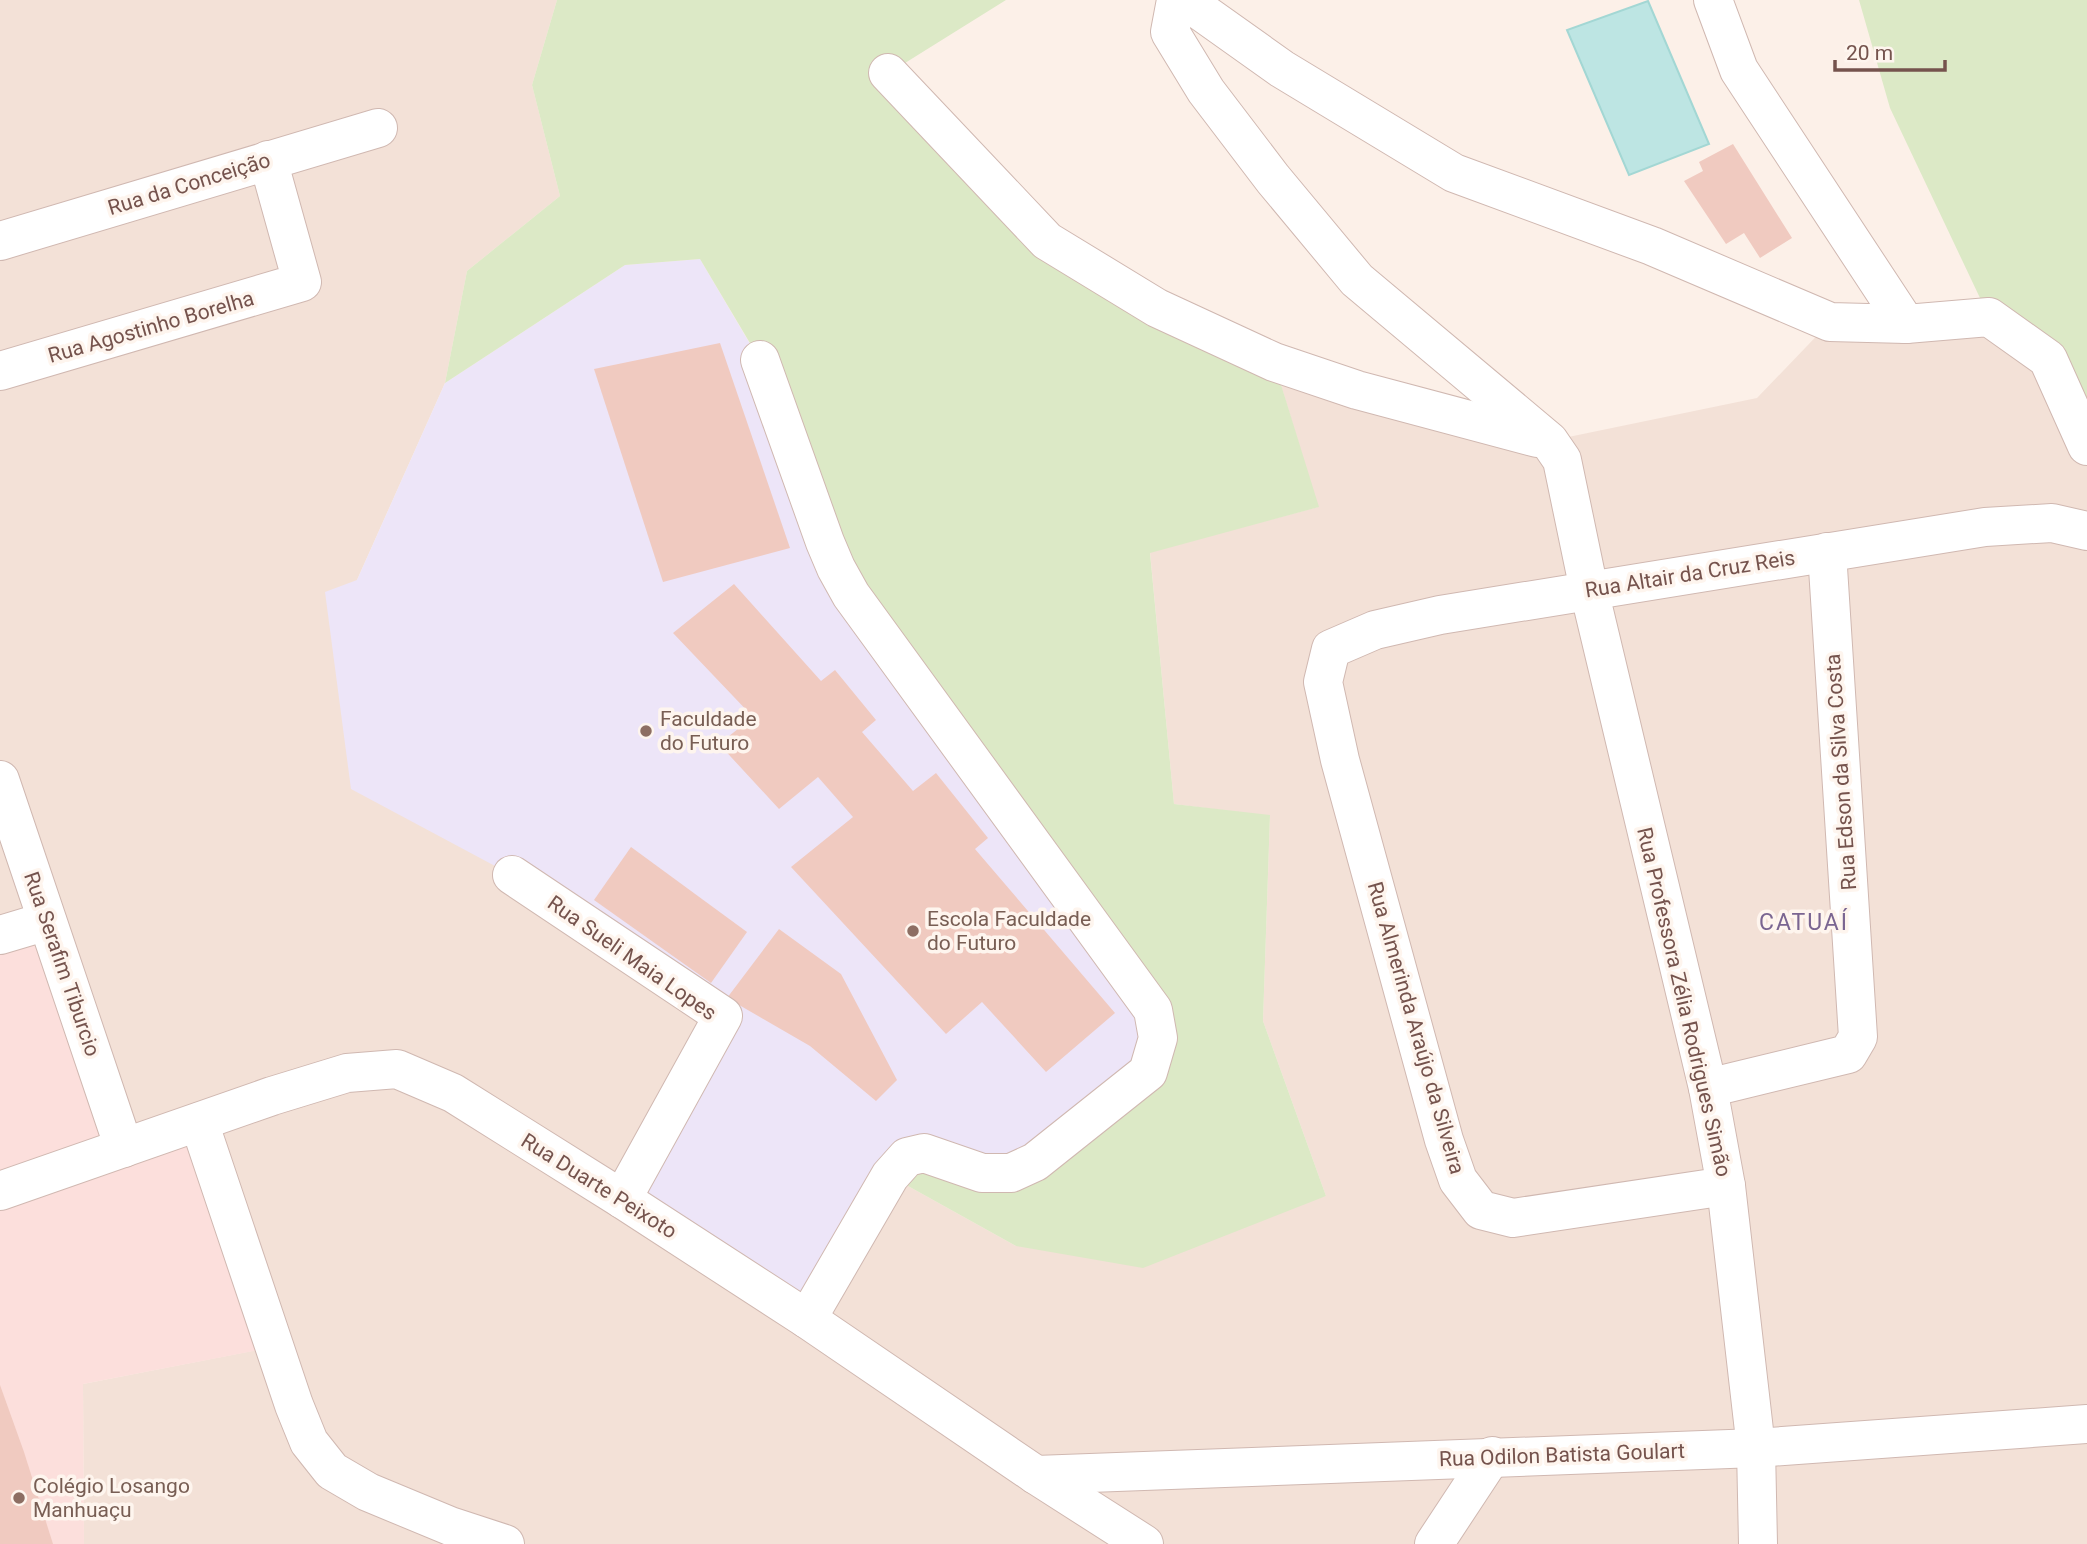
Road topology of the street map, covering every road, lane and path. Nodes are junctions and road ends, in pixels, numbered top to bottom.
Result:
1 (1176, 0) edge
2 (1185, 0) edge
3 (1713, 0) edge
4 (888, 73) dead end
5 (378, 128) dead end
6 (268, 160) junction
7 (0, 241) edge
8 (1906, 324) junction
9 (760, 360) dead end
10 (0, 371) edge
11 (1549, 441) junction
12 (2087, 446) edge
13 (2087, 531) edge
14 (1827, 552) junction
15 (1589, 590) junction
16 (1323, 682) joint
17 (0, 780) edge
18 (512, 875) dead end
19 (47, 921) junction
20 (0, 935) edge
21 (1708, 1088) junction
22 (199, 1122) junction
23 (124, 1148) junction
24 (1726, 1186) junction
25 (0, 1191) edge
26 (622, 1199) junction
27 (807, 1319) junction
28 (2087, 1424) edge
29 (1756, 1448) junction
30 (1492, 1457) junction
31 (1036, 1475) junction
32 (505, 1544) edge
33 (1144, 1544) edge
34 (1434, 1544) edge
35 (1759, 1544) edge

1 - 11 street
2 - 8 street
3 - 8 street
4 - 11 street
5 - 6 street, Rua da Conceição
6 - 7 street, Rua da Conceição
6 - 10 street, Rua Agostinho Borelha
8 - 12 street
9 - 27 street
11 - 15 street, Rua Professora Zélia Rodrigues Simão
13 - 14 street, Rua Altair da Cruz Reis
14 - 15 street, Rua Altair da Cruz Reis
14 - 21 street, Rua Edson da Silva Costa
15 - 16 street, Rua Altair da Cruz Reis
15 - 21 street, Rua Professora Zélia Rodrigues Simão
16 - 24 street, Rua Almerinda Araújo da Silveira
17 - 19 street, Rua Serafim Tiburcio
18 - 26 street, Rua Sueli Maia Lopes
19 - 20 street
19 - 23 street, Rua Serafim Tiburcio
21 - 24 street, Rua Professora Zélia Rodrigues Simão
22 - 23 street, Rua Duarte Peixoto
22 - 26 street, Rua Duarte Peixoto
22 - 32 street
23 - 25 street, Rua Duarte Peixoto
24 - 29 street, Rua Professora Zélia Rodrigues Simão
26 - 27 street, Rua Duarte Peixoto
27 - 31 street, Rua Duarte Peixoto
28 - 29 street, Rua Odilon Batista Goulart
29 - 30 street, Rua Odilon Batista Goulart
29 - 35 street, Rua Professora Zélia Rodrigues Simão
30 - 31 street, Rua Odilon Batista Goulart
30 - 34 street
31 - 33 street, Rua Duarte Peixoto

